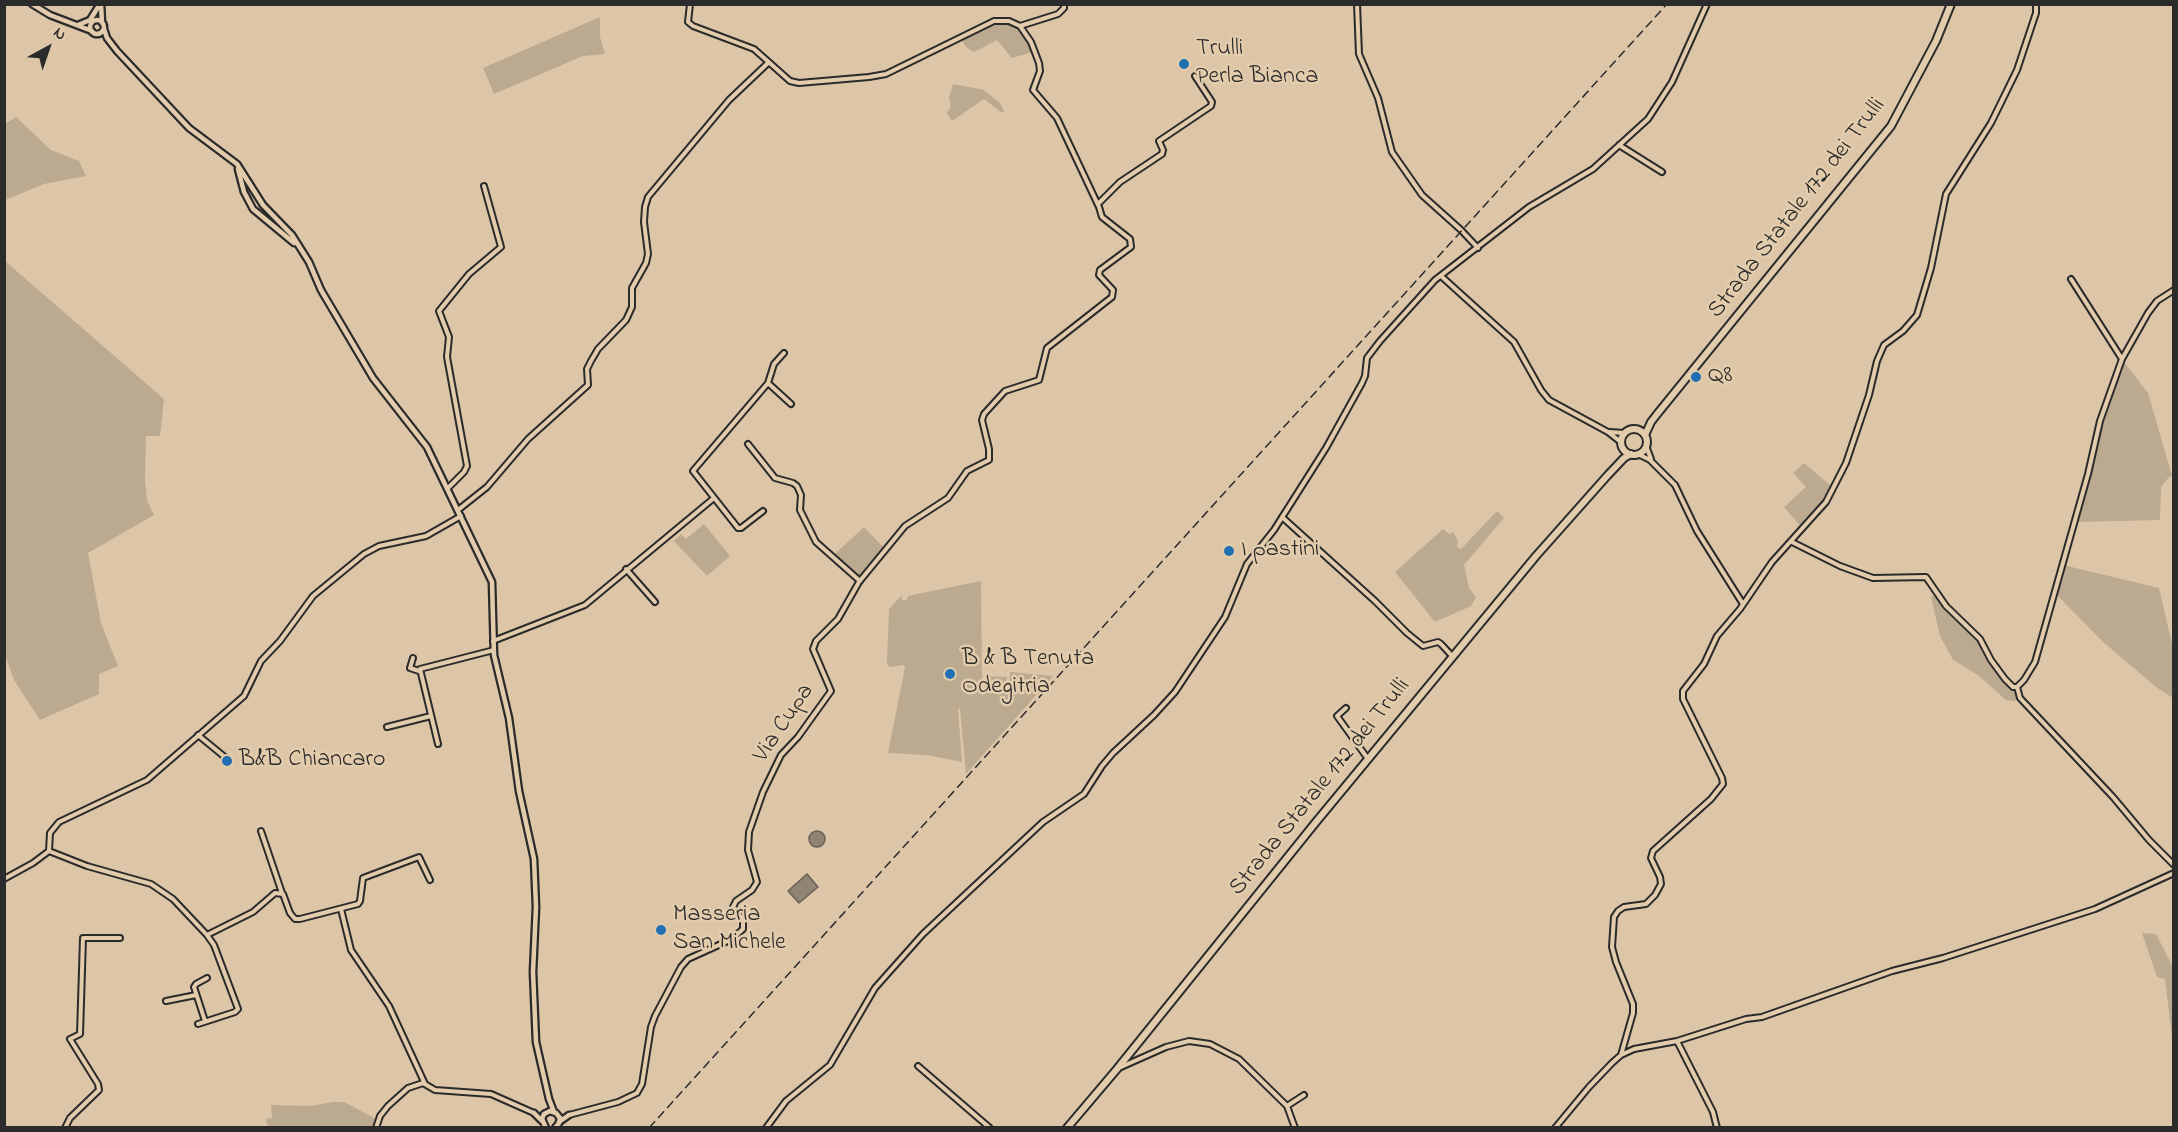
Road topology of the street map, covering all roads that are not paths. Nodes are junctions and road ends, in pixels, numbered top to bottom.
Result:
1 (32, 4) edge
2 (100, 4) edge
3 (690, 4) edge
4 (1064, 4) edge
5 (1357, 4) edge
6 (1707, 4) edge
7 (1951, 4) edge
8 (2036, 4) edge
9 (93, 22) junction
10 (102, 23) junction
11 (75, 25) junction
12 (1020, 26) junction
13 (104, 29) junction
14 (95, 32) junction
15 (117, 51) junction
16 (768, 63) junction
17 (1195, 76) dead end
18 (1619, 145) junction
19 (234, 161) junction
20 (1662, 172) dead end
21 (484, 186) dead end
22 (1098, 204) junction
23 (1478, 248) junction
24 (300, 249) junction
25 (1441, 276) junction
26 (2071, 279) dead end
27 (2174, 290) edge
28 (784, 353) dead end
29 (2122, 359) junction
30 (768, 383) junction
31 (791, 404) dead end
32 (1651, 422) junction
33 (1639, 430) junction
34 (1608, 432) junction
35 (1625, 433) junction
36 (1645, 435) junction
37 (748, 444) dead end
38 (1622, 445) junction
39 (1646, 446) junction
40 (1635, 454) junction
41 (1655, 464) junction
42 (1607, 476) junction
43 (448, 488) junction
44 (714, 498) junction
45 (458, 510) junction
46 (763, 511) dead end
47 (461, 516) junction
48 (1282, 517) junction
49 (1792, 542) junction
50 (626, 569) junction
51 (860, 581) junction
52 (655, 602) dead end
53 (1743, 604) junction
54 (493, 641) junction
55 (494, 650) junction
56 (1453, 657) junction
57 (413, 658) dead end
58 (419, 671) junction
59 (2017, 687) junction
60 (1346, 708) dead end
61 (431, 716) junction
62 (387, 728) dead end
63 (198, 735) junction
64 (438, 744) dead end
65 (226, 758) dead end
66 (1368, 759) junction
67 (261, 831) dead end
68 (49, 850) junction
69 (2174, 865) edge
70 (2174, 873) edge
71 (4, 879) edge
72 (430, 880) dead end
73 (283, 894) junction
74 (340, 909) junction
75 (207, 935) junction
76 (120, 938) dead end
77 (207, 978) dead end
78 (196, 995) junction
79 (166, 1001) dead end
80 (205, 1021) junction
81 (198, 1024) dead end
82 (1677, 1041) junction
83 (1621, 1055) junction
84 (918, 1066) dead end
85 (1117, 1069) junction
86 (425, 1084) junction
87 (1304, 1095) dead end
88 (549, 1098) junction
89 (1287, 1106) junction
90 (534, 1113) junction
91 (556, 1113) junction
92 (545, 1114) junction
93 (569, 1115) junction
94 (542, 1121) junction
95 (559, 1123) junction
96 (65, 1128) edge
97 (376, 1128) edge
98 (546, 1128) edge
99 (555, 1128) edge
100 (766, 1128) edge
101 (990, 1128) edge
102 (1067, 1128) edge
103 (1295, 1128) edge
104 (1555, 1128) edge
105 (1717, 1128) edge

1 - 11 street
2 - 9 street
2 - 10 street
2 - 11 street
3 - 16 street
4 - 12 street
5 - 23 street
6 - 18 street
7 - 32 main road, Strada Statale 172 dei Trulli
8 - 49 street
9 - 10 street
9 - 11 street
9 - 14 street
10 - 13 street
11 - 14 street
12 - 16 street
12 - 22 street
13 - 14 street
13 - 15 street
14 - 15 street
15 - 19 street
16 - 45 street
17 - 22 street
18 - 20 street
18 - 23 street
19 - 24 street
19 - 24 street
21 - 43 street
22 - 51 street, Via Cupa
23 - 25 street
24 - 43 street
25 - 34 street
25 - 48 street
26 - 29 street
27 - 29 street
28 - 30 street
29 - 59 street
30 - 31 street
30 - 44 street
32 - 33 main road, Strada Statale 172 dei Trulli
32 - 36 main road, Strada Statale 172 dei Trulli
33 - 35 main road, Strada Statale 172 dei Trulli
33 - 36 main road
34 - 35 street
34 - 38 street
35 - 38 main road, Strada Statale 172 dei Trulli
36 - 39 main road, Strada Statale 172 dei Trulli
37 - 51 street
38 - 40 main road
38 - 42 main road, Strada Statale 172 dei Trulli
39 - 40 main road, Strada Statale 172 dei Trulli
39 - 41 street
40 - 41 street
40 - 42 main road, Strada Statale 172 dei Trulli
41 - 53 street
42 - 56 main road, Strada Statale 172 dei Trulli
43 - 45 street
44 - 46 street
44 - 50 street
45 - 47 street
47 - 54 street
47 - 63 street
48 - 56 street
48 - 100 street
49 - 53 street
49 - 59 street
50 - 52 street
50 - 54 street
51 - 93 street, Via Cupa
53 - 83 street
54 - 55 street
55 - 58 street
55 - 88 street
56 - 66 main road, Strada Statale 172 dei Trulli
57 - 58 street
58 - 61 street
59 - 69 street
60 - 66 street
61 - 62 street
61 - 64 street
63 - 65 street
63 - 68 street
66 - 85 main road, Strada Statale 172 dei Trulli
67 - 73 street
68 - 71 street
68 - 75 street
70 - 82 street
72 - 74 street
73 - 74 street
73 - 75 street
74 - 86 street
75 - 80 street
76 - 96 street
77 - 78 street
78 - 79 street
78 - 80 street
80 - 81 street
82 - 83 street
82 - 105 street
83 - 104 street
84 - 101 street
85 - 89 street
85 - 102 main road, Strada Statale 172 dei Trulli
86 - 90 street
86 - 97 street
87 - 89 street
88 - 91 street
88 - 92 street
89 - 103 street
90 - 92 street
90 - 94 street
91 - 92 street
91 - 93 street
91 - 95 street
92 - 94 street
93 - 95 street
94 - 98 street
95 - 99 street

